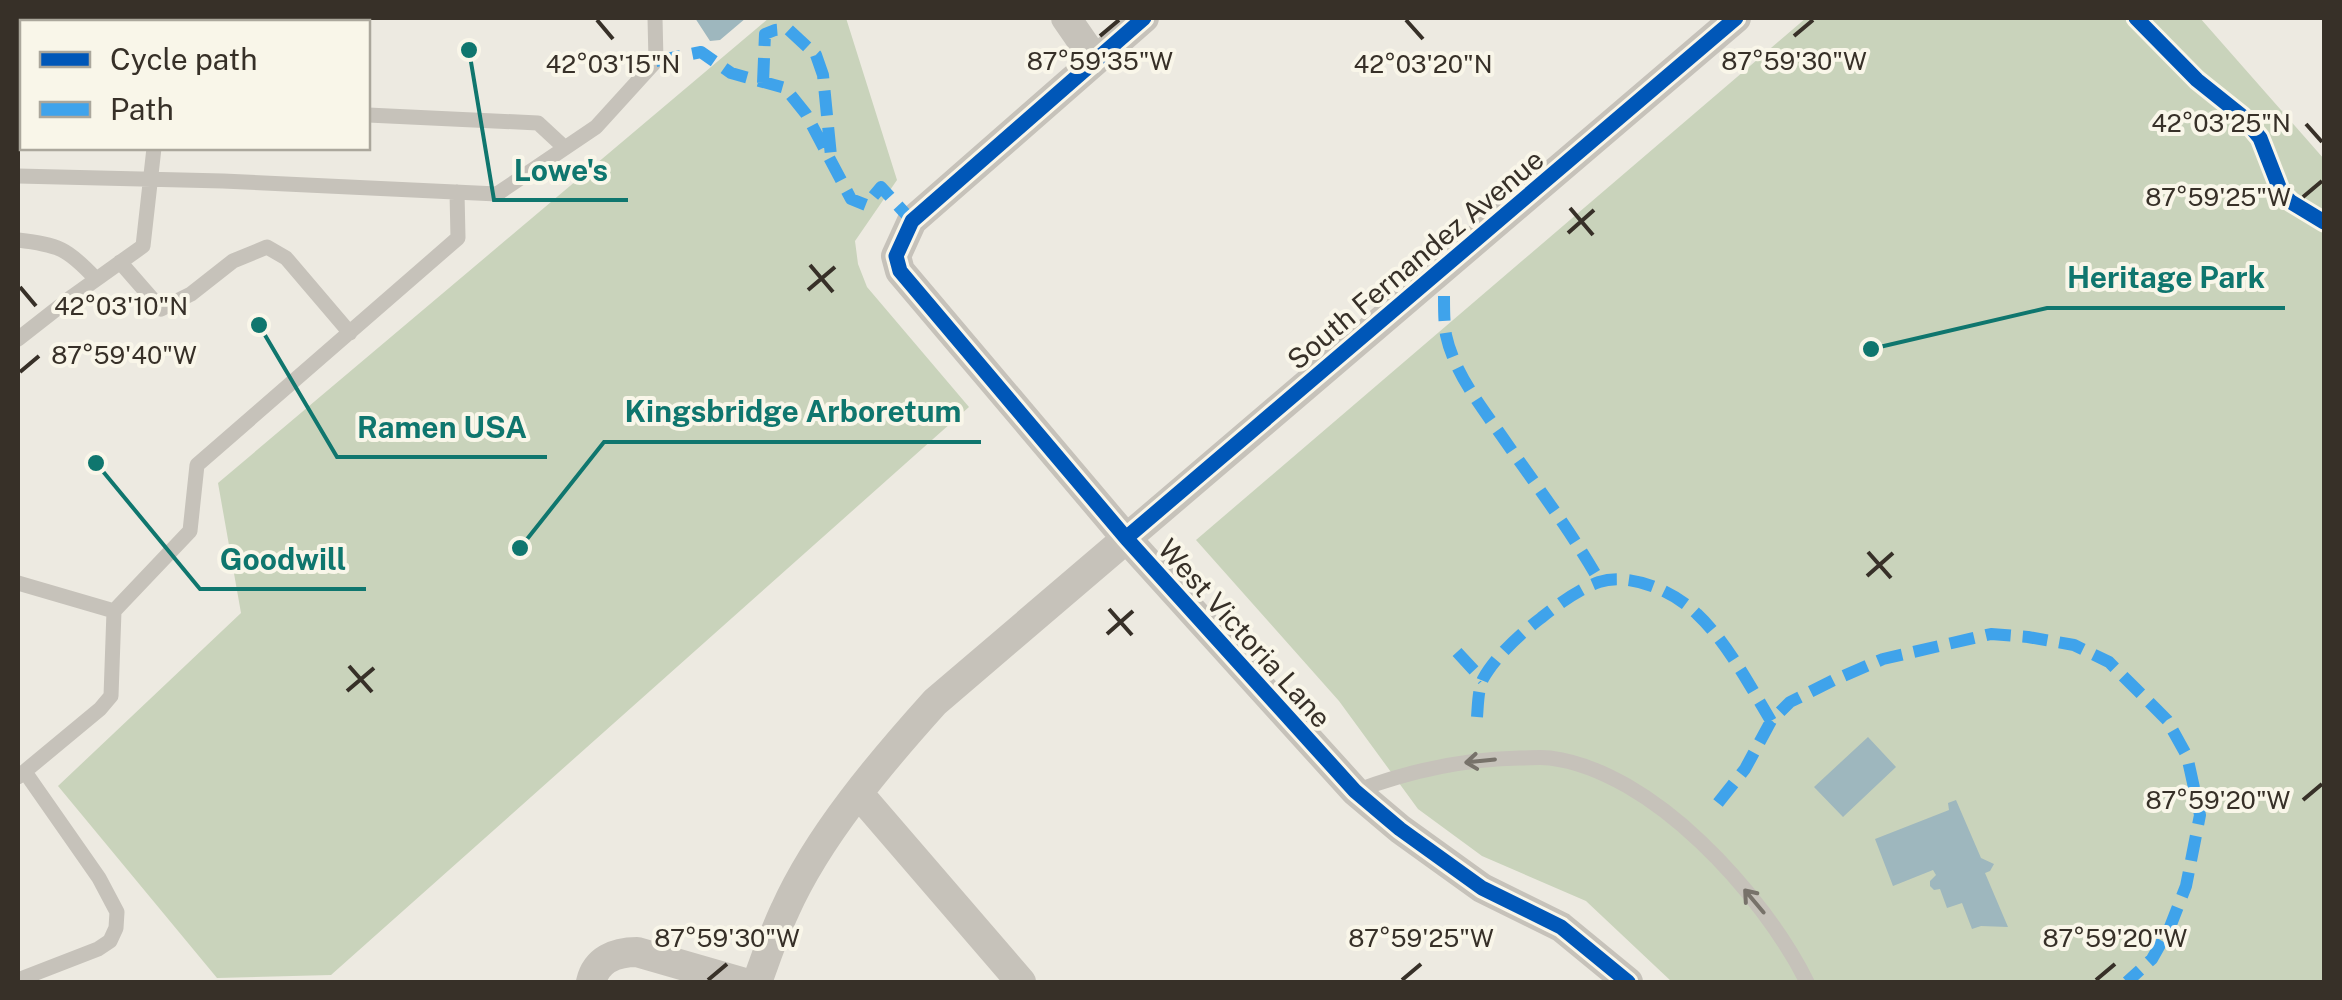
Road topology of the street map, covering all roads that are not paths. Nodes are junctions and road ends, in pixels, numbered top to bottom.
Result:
1 (655, 18) edge
2 (1066, 18) edge
3 (1144, 18) edge
4 (1736, 18) edge
5 (1095, 60) junction
6 (370, 115) edge
7 (565, 148) junction
8 (154, 150) edge
9 (18, 176) edge
10 (152, 180) junction
11 (456, 192) junction
12 (18, 240) edge
13 (120, 262) junction
14 (96, 279) junction
15 (350, 332) junction
16 (18, 339) edge
17 (1126, 538) junction
18 (18, 583) edge
19 (114, 611) junction
20 (22, 775) edge
21 (1355, 791) junction
22 (858, 794) junction
23 (18, 980) edge
24 (591, 982) edge
25 (741, 982) edge
26 (757, 982) edge
27 (1020, 982) edge
28 (1628, 982) edge
29 (1807, 982) edge

1 - 7 lane
2 - 5 street
3 - 5 street
4 - 17 street, South Fernandez Avenue
5 - 17 street, West Victoria Lane
6 - 7 lane
7 - 11 lane
8 - 10 lane
9 - 10 lane
10 - 11 lane
10 - 13 lane
11 - 15 lane
12 - 14 lane
13 - 14 lane
13 - 15 lane
14 - 16 lane
15 - 19 lane
17 - 21 street, West Victoria Lane
17 - 22 street, South Fernandez Avenue
18 - 19 lane
19 - 20 lane
20 - 23 lane
21 - 28 street, West Victoria Lane
29 -> 21 lane
22 - 26 street, South Fernandez Avenue
22 - 27 street
24 - 25 street

